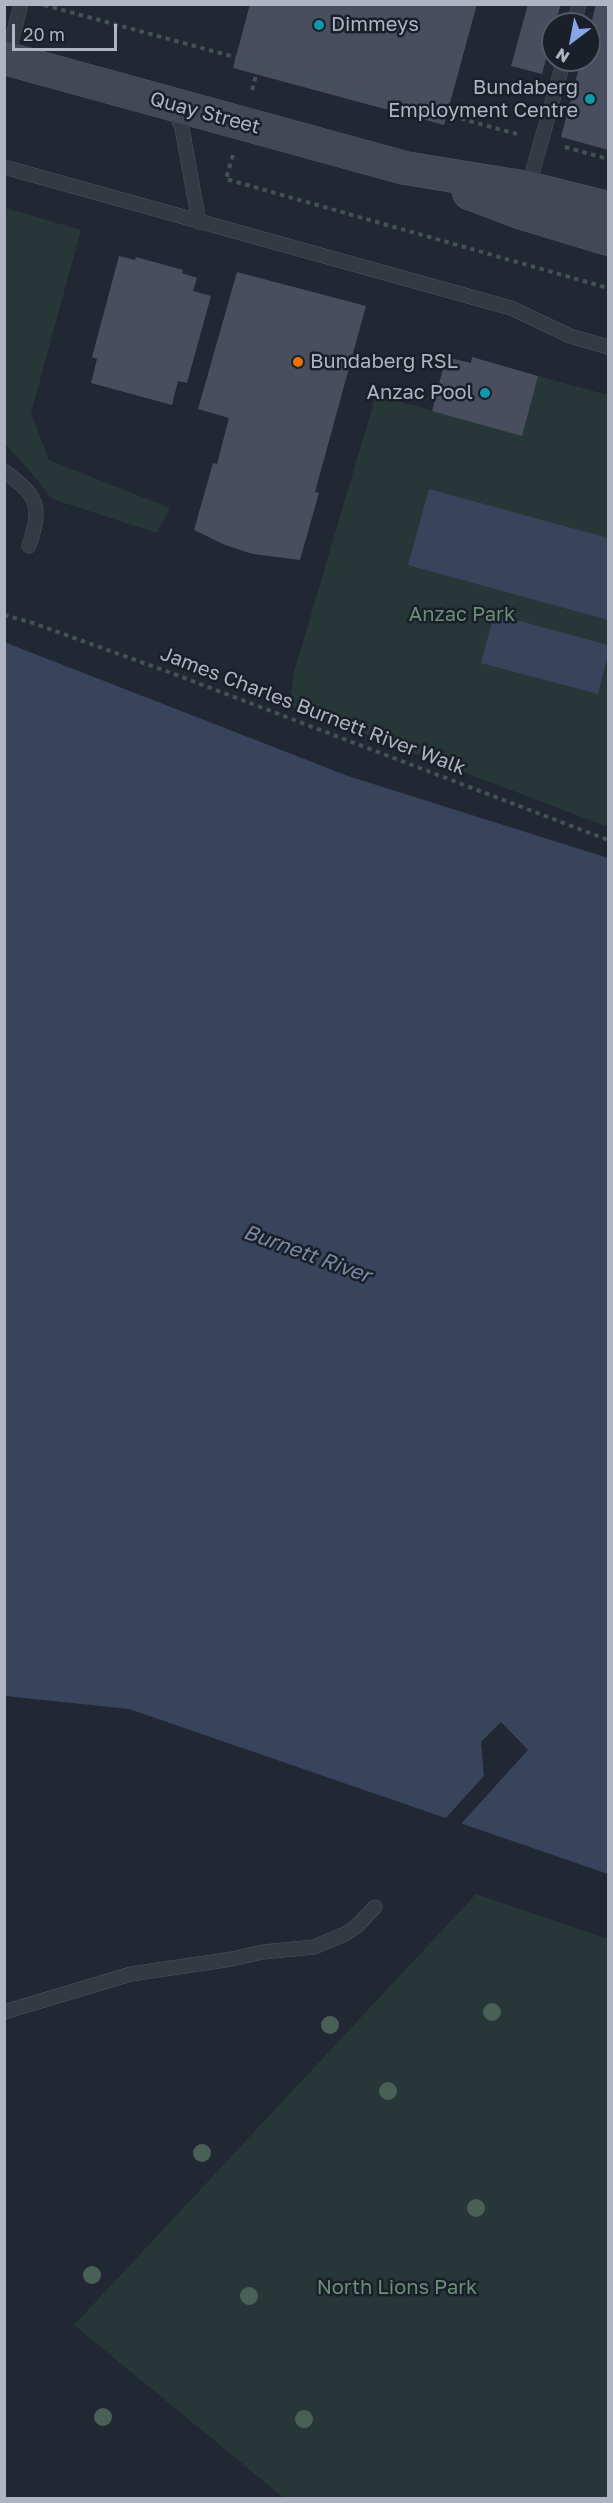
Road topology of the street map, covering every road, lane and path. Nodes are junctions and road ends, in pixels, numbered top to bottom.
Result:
1 (21, 4) edge
2 (43, 4) edge
3 (6, 58) edge
4 (260, 64) junction
5 (561, 72) edge
6 (250, 97) dead end
7 (151, 98) junction
8 (541, 141) junction
9 (234, 151) dead end
10 (609, 159) edge
11 (4, 167) edge
12 (405, 168) junction
13 (528, 188) junction
14 (609, 208) edge
15 (199, 222) junction
16 (609, 240) edge
17 (609, 288) edge
18 (609, 347) edge
19 (4, 471) edge
20 (29, 546) dead end
21 (4, 615) edge
22 (609, 840) edge
23 (375, 1907) dead end
24 (4, 2012) edge

1 - 3 lane
2 - 4 path
3 - 7 main road, Quay Street
4 - 6 path
4 - 8 path
5 - 8 lane
7 - 12 main road, Quay Street
7 - 15 lane
8 - 10 path
8 - 13 lane
9 - 17 path
11 - 15 lane
12 - 13 main road, Quay Street
12 - 16 main road, Quay Street
13 - 14 main road, Quay Street
15 - 18 lane
19 - 20 lane
21 - 22 path, James Charles Burnett River Walk
23 - 24 lane

